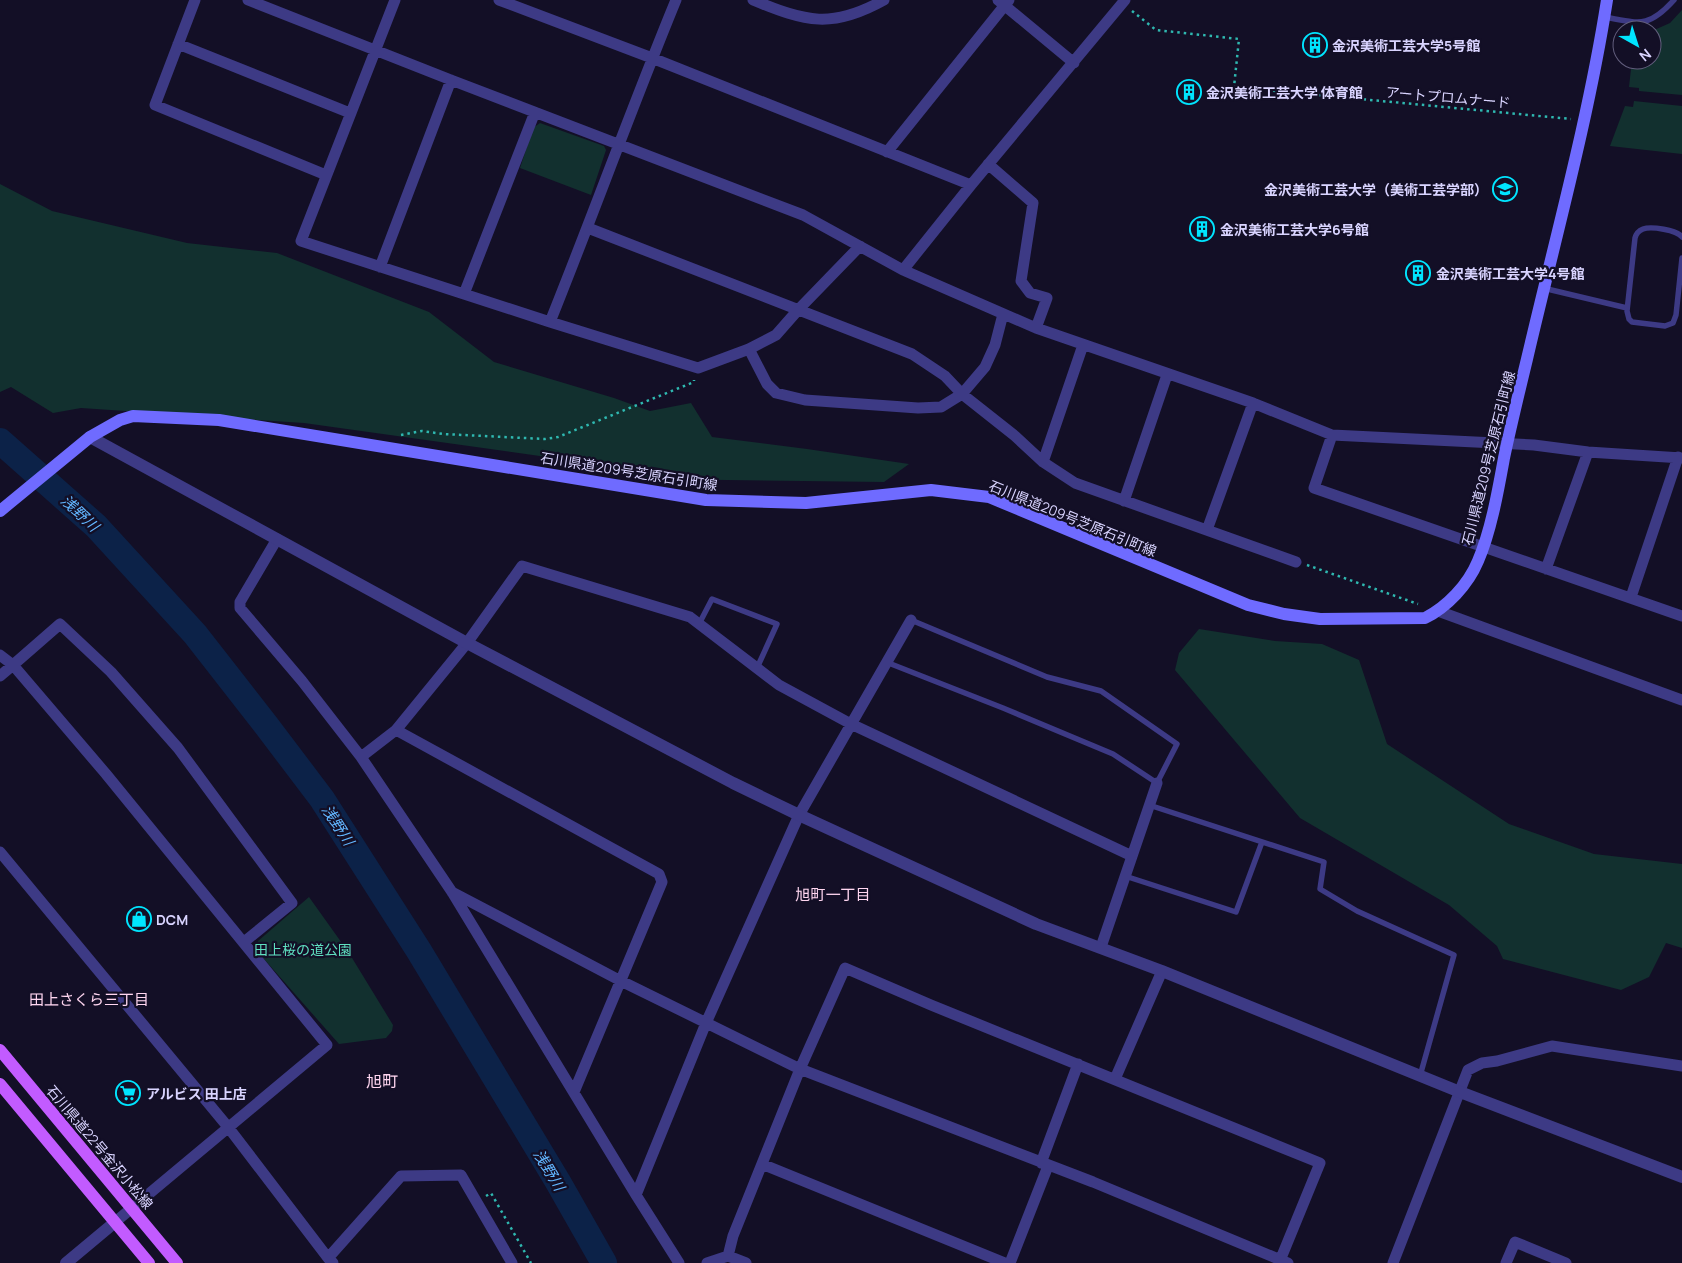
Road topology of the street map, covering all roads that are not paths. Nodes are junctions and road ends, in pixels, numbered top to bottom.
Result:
1 (195, 0) edge
2 (248, 0) edge
3 (395, 0) edge
4 (499, 0) edge
5 (676, 0) edge
6 (753, 0) edge
7 (884, 0) edge
8 (1607, 0) edge
9 (1674, 0) edge
10 (1004, 2) edge
11 (1127, 4) edge
12 (1604, 17) junction
13 (178, 44) junction
14 (376, 50) junction
15 (652, 58) junction
16 (1074, 62) junction
17 (451, 80) junction
18 (535, 112) junction
19 (350, 113) junction
20 (618, 143) junction
21 (887, 152) junction
22 (988, 164) junction
23 (326, 176) junction
24 (971, 185) junction
25 (588, 228) junction
26 (1682, 237) edge
27 (860, 246) junction
28 (1682, 258) edge
29 (380, 267) junction
30 (903, 270) junction
31 (1543, 288) junction
32 (464, 294) junction
33 (1627, 308) junction
34 (798, 310) junction
35 (1003, 314) junction
36 (550, 322) junction
37 (1036, 328) junction
38 (1083, 345) junction
39 (749, 349) junction
40 (1167, 374) junction
41 (962, 394) junction
42 (1253, 403) junction
43 (1332, 435) junction
44 (90, 437) junction
45 (1507, 444) junction
46 (1588, 452) junction
47 (1680, 458) edge
48 (1043, 462) junction
49 (1124, 500) junction
50 (0, 511) edge
51 (1207, 530) junction
52 (277, 539) junction
53 (1483, 547) junction
54 (1296, 562) road end
55 (1546, 569) junction
56 (1631, 597) junction
57 (1438, 611) junction
58 (1682, 616) edge
59 (911, 620) joint
60 (699, 624) junction
61 (467, 643) junction
62 (0, 655) edge
63 (886, 662) junction
64 (13, 665) junction
65 (757, 668) junction
66 (0, 676) edge
67 (1682, 700) edge
68 (851, 724) junction
69 (396, 730) junction
70 (361, 757) junction
71 (1157, 783) junction
72 (1149, 805) junction
73 (799, 815) junction
74 (1262, 842) junction
75 (0, 852) edge
76 (1132, 856) junction
77 (1125, 876) junction
78 (452, 892) junction
79 (244, 942) junction
80 (1101, 947) junction
81 (1162, 971) junction
82 (621, 981) junction
83 (706, 1023) junction
84 (0, 1050) edge
85 (1078, 1064) junction
86 (1682, 1066) edge
87 (800, 1069) junction
88 (1420, 1076) junction
89 (1115, 1079) junction
90 (0, 1084) edge
91 (574, 1092) junction
92 (1460, 1092) junction
93 (228, 1127) junction
94 (762, 1164) junction
95 (1045, 1165) junction
96 (1682, 1177) edge
97 (636, 1195) junction
98 (131, 1209) junction
99 (114, 1223) junction
100 (728, 1256) junction
101 (330, 1261) edge
102 (1282, 1262) edge
103 (66, 1263) edge
104 (149, 1263) edge
105 (177, 1263) edge
106 (512, 1263) edge
107 (679, 1263) edge
108 (707, 1263) edge
109 (746, 1263) edge
110 (1005, 1263) edge
111 (1010, 1263) edge
112 (1393, 1263) edge
113 (1506, 1263) edge
114 (1566, 1263) edge

1 - 13 street
2 - 14 street
3 - 14 street
4 - 15 street
5 - 15 street
6 - 7 street
8 - 12 main road, 石川県道209号芝原石引町線
9 - 12 lane
10 - 16 street
10 - 21 street
11 - 16 street
12 - 31 main road, 石川県道209号芝原石引町線
13 - 19 street
13 - 23 street
14 - 17 street
14 - 19 street
15 - 20 street
15 - 21 street
16 - 22 street
17 - 18 street
17 - 29 street
18 - 20 street
18 - 32 street
19 - 23 street
20 - 25 street
20 - 27 street
21 - 24 street
22 - 24 street
22 - 37 street
23 - 29 street
24 - 30 street
25 - 34 street
25 - 36 street
26 - 33 lane
27 - 30 street
27 - 34 street
28 - 33 lane
29 - 32 street
30 - 35 street
31 - 33 lane
31 - 45 main road, 石川県道209号芝原石引町線
32 - 36 street
34 - 39 street
34 - 41 street
35 - 37 street
35 - 41 street
36 - 39 street
37 - 38 street
38 - 40 street
38 - 48 street
39 - 41 street
40 - 42 street
40 - 49 street
41 - 48 street
42 - 43 street
42 - 51 street
43 - 45 street
43 - 53 street
44 - 50 main road, 石川県道209号芝原石引町線
44 - 52 street
44 - 57 main road, 石川県道209号芝原石引町線
45 - 46 street
45 - 53 main road, 石川県道209号芝原石引町線
46 - 47 street
46 - 55 street
47 - 56 street
48 - 49 street
49 - 51 street
51 - 54 street
52 - 61 street
52 - 70 street
53 - 55 street
53 - 57 main road, 石川県道209号芝原石引町線
55 - 56 street
56 - 58 street
57 - 67 street
59 - 63 street
59 - 71 lane
60 - 61 street
60 - 65 street
60 - 65 lane
61 - 69 street
61 - 73 street
62 - 64 street
63 - 68 street
63 - 71 lane
64 - 66 street
64 - 79 street
64 - 79 street
65 - 68 street
68 - 73 street
68 - 76 street
69 - 70 street
69 - 82 street
70 - 78 street
71 - 72 street
72 - 74 lane
72 - 76 street
73 - 80 street
73 - 83 street
74 - 77 lane
74 - 88 lane
75 - 93 street
76 - 77 street
77 - 80 street
78 - 82 street
78 - 91 street
79 - 93 street
80 - 81 street
81 - 88 street
81 - 89 street
82 - 83 street
82 - 91 street
83 - 87 street
83 - 97 street
84 - 98 main road, 石川県道22号金沢小松線
85 - 87 street
85 - 89 street
85 - 95 street
86 - 92 street
87 - 94 street
87 - 95 street
88 - 92 street
89 - 102 street
90 - 99 main road
91 - 97 street
92 - 96 street
92 - 112 street
93 - 98 street
93 - 101 street
94 - 100 street
94 - 110 street
95 - 102 street
95 - 111 street
97 - 107 street
98 - 99 street
98 - 105 main road, 石川県道22号金沢小松線
99 - 103 street
99 - 104 main road
100 - 108 street
100 - 109 street
101 - 106 street
113 - 114 street

